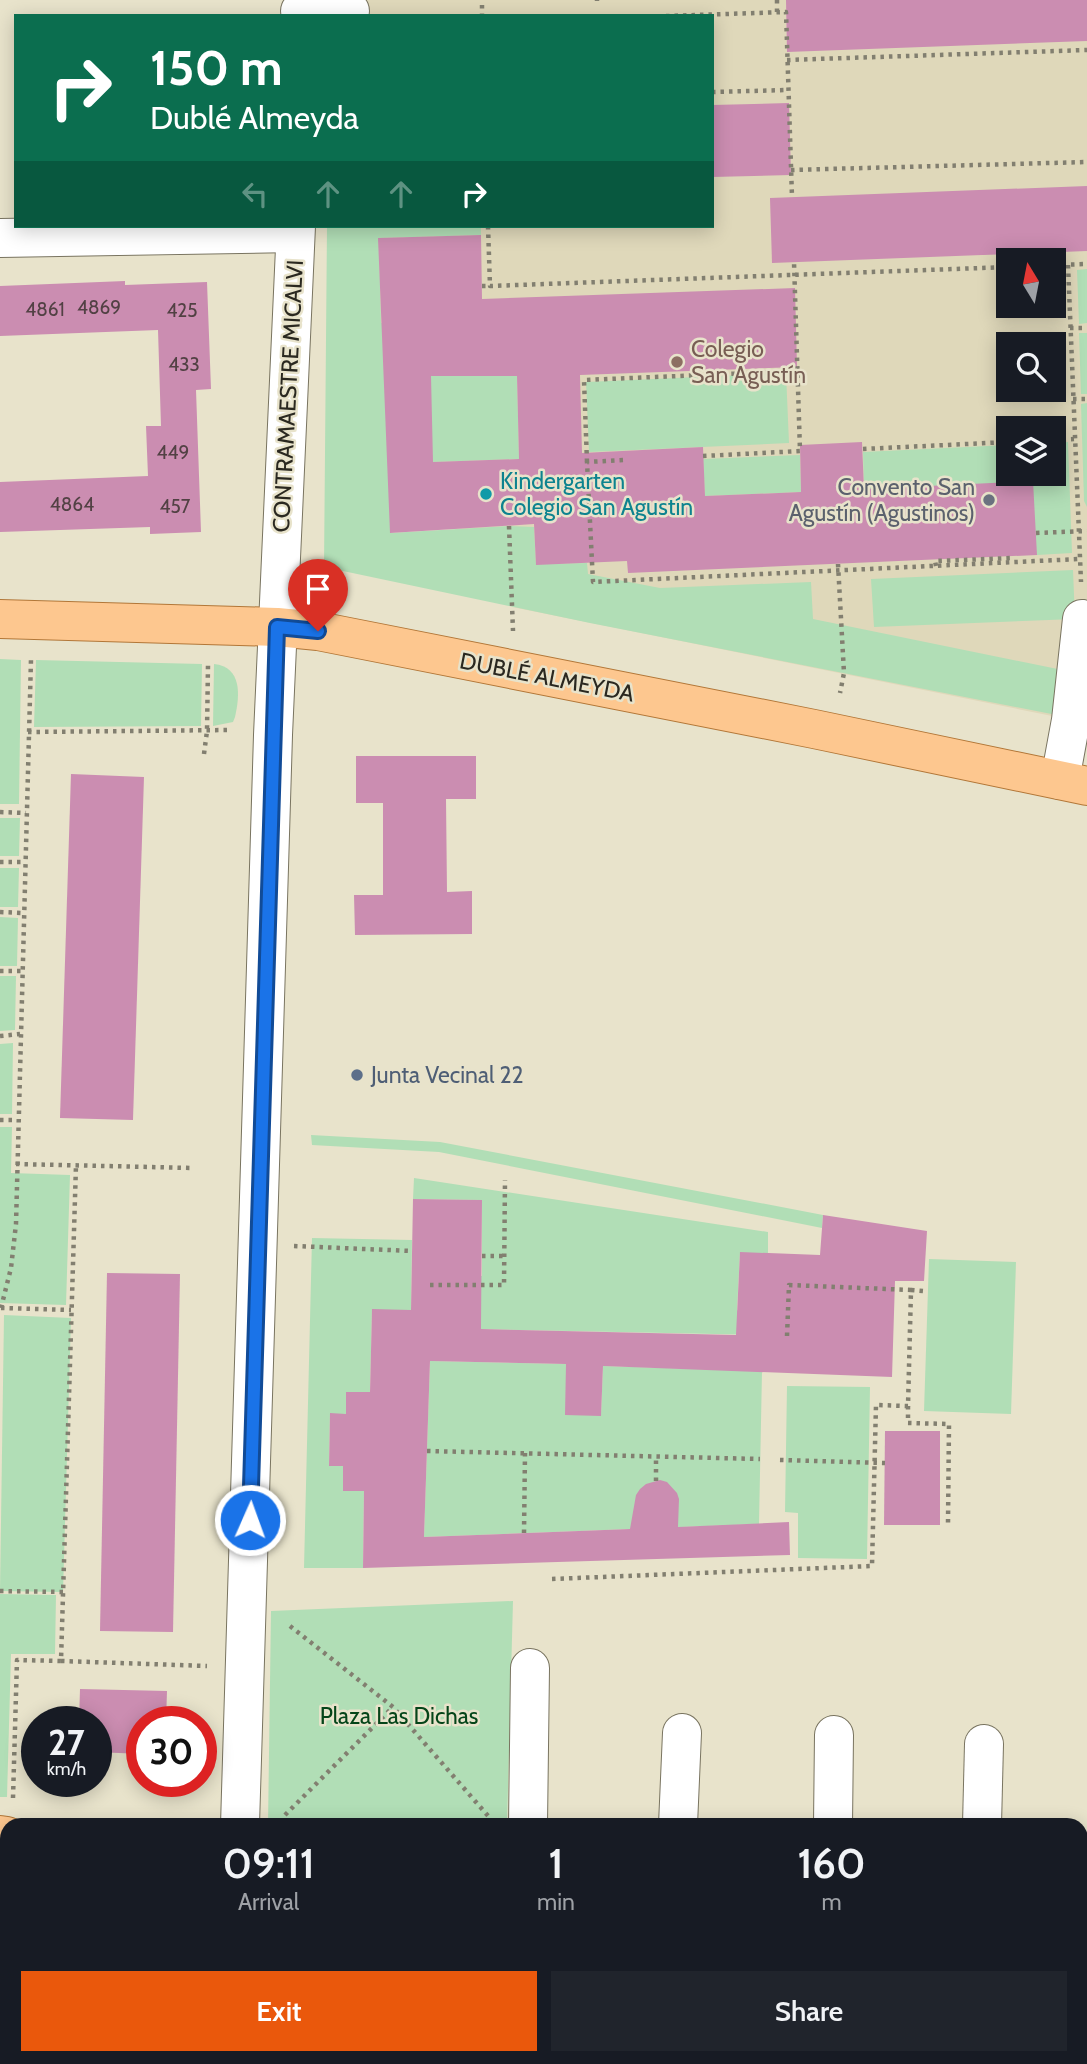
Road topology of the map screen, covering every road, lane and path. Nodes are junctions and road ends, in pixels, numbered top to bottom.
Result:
1 (777, 0) edge
2 (482, 5) dead end
3 (300, 9) edge
4 (351, 10) dead end
5 (777, 12) junction
6 (482, 14) edge
7 (714, 14) edge
8 (1087, 50) edge
9 (787, 60) junction
10 (788, 90) junction
11 (714, 92) edge
12 (1087, 162) edge
13 (791, 170) junction
14 (792, 197) dead end
15 (488, 228) edge
16 (295, 230) edge
17 (0, 238) edge
18 (794, 262) dead end
19 (1087, 264) edge
20 (1068, 265) joint
21 (996, 267) edge
22 (794, 275) junction
23 (482, 286) dead end
24 (490, 286) junction
25 (1070, 328) junction
26 (1087, 328) edge
27 (797, 371) junction
28 (1073, 399) junction
29 (1087, 399) edge
30 (1066, 439) edge
31 (1074, 439) junction
32 (996, 443) edge
33 (863, 449) dead end
34 (703, 456) dead end
35 (623, 460) dead end
36 (587, 462) junction
37 (509, 526) dead end
38 (1079, 531) junction
39 (1087, 531) edge
40 (1036, 533) dead end
41 (1013, 556) dead end
42 (936, 566) junction
43 (838, 567) junction
44 (512, 607) dead end
45 (16, 619) edge
46 (1082, 619) dead end
47 (277, 627) junction
48 (208, 657) dead end
49 (844, 673) dead end
50 (231, 730) dead end
51 (208, 731) junction
52 (29, 732) junction
53 (204, 754) dead end
54 (1074, 783) edge
55 (0, 812) edge
56 (26, 813) junction
57 (0, 862) edge
58 (25, 862) junction
59 (0, 912) edge
60 (23, 913) junction
61 (0, 971) edge
62 (22, 971) junction
63 (20, 1034) junction
64 (0, 1035) edge
65 (0, 1120) edge
66 (17, 1120) junction
67 (16, 1164) junction
68 (76, 1165) junction
69 (194, 1168) dead end
70 (505, 1180) dead end
71 (311, 1247) dead end
72 (412, 1251) dead end
73 (482, 1256) dead end
74 (504, 1256) junction
75 (430, 1285) dead end
76 (911, 1290) junction
77 (923, 1291) dead end
78 (0, 1308) edge
79 (71, 1310) junction
80 (787, 1336) dead end
81 (908, 1406) junction
82 (427, 1451) dead end
83 (525, 1453) junction
84 (656, 1457) junction
85 (760, 1460) dead end
86 (780, 1460) dead end
87 (875, 1462) junction
88 (885, 1462) dead end
89 (656, 1481) dead end
90 (948, 1524) dead end
91 (524, 1533) dead end
92 (552, 1578) dead end
93 (0, 1591) edge
94 (63, 1592) junction
95 (290, 1626) dead end
96 (61, 1661) junction
97 (218, 1666) dead end
98 (530, 1668) dead end
99 (393, 1707) junction
100 (682, 1733) dead end
101 (834, 1735) dead end
102 (984, 1744) dead end
103 (285, 1815) dead end
104 (7, 1818) edge
105 (240, 1818) edge
106 (491, 1818) edge
107 (528, 1818) edge
108 (678, 1818) edge
109 (833, 1818) edge
110 (982, 1818) edge

1 - 5 path
2 - 6 path
3 - 4 street
5 - 7 path
5 - 9 path
8 - 9 path
9 - 10 path
10 - 11 path
10 - 13 path
12 - 13 path
13 - 14 path
15 - 24 path
16 - 17 street
16 - 47 street, CONTRAMAESTRE MICALVI
18 - 22 path
19 - 20 path
20 - 25 path
21 - 22 path
22 - 24 path
22 - 27 path
23 - 24 path
25 - 26 path
25 - 28 path
27 - 34 path
27 - 36 path
28 - 29 path
28 - 31 path
30 - 31 path
31 - 38 path
32 - 33 path
35 - 36 path
36 - 43 path
37 - 44 path
38 - 39 path
38 - 40 path
38 - 42 path
41 - 42 path
42 - 43 path
43 - 49 path
45 - 47 main road, DUBLÉ ALMEYDA
45 - 52 path
46 - 54 street
47 - 54 main road, DUBLÉ ALMEYDA
47 - 105 street, CONTRAMAESTRE MICALVI
48 - 51 path
50 - 51 path
51 - 52 path
51 - 53 path
52 - 56 path
55 - 56 path
56 - 58 path
57 - 58 path
58 - 60 path
59 - 60 path
60 - 62 path
61 - 62 path
62 - 63 path
63 - 64 path
63 - 66 path
65 - 66 path
66 - 67 path
67 - 68 path
67 - 78 path
68 - 69 path
68 - 79 path
70 - 74 path
71 - 72 path
73 - 74 path
74 - 75 path
76 - 77 path
76 - 80 path
76 - 81 path
78 - 79 path
79 - 94 path
81 - 87 path
81 - 90 path
82 - 83 path
83 - 84 path
83 - 91 path
84 - 85 path
84 - 89 path
86 - 87 path
87 - 88 path
87 - 92 path
93 - 94 path
94 - 96 path
95 - 99 path
96 - 97 path
96 - 104 path
98 - 107 street
99 - 103 path
99 - 106 path
100 - 108 street
101 - 109 street
102 - 110 street

